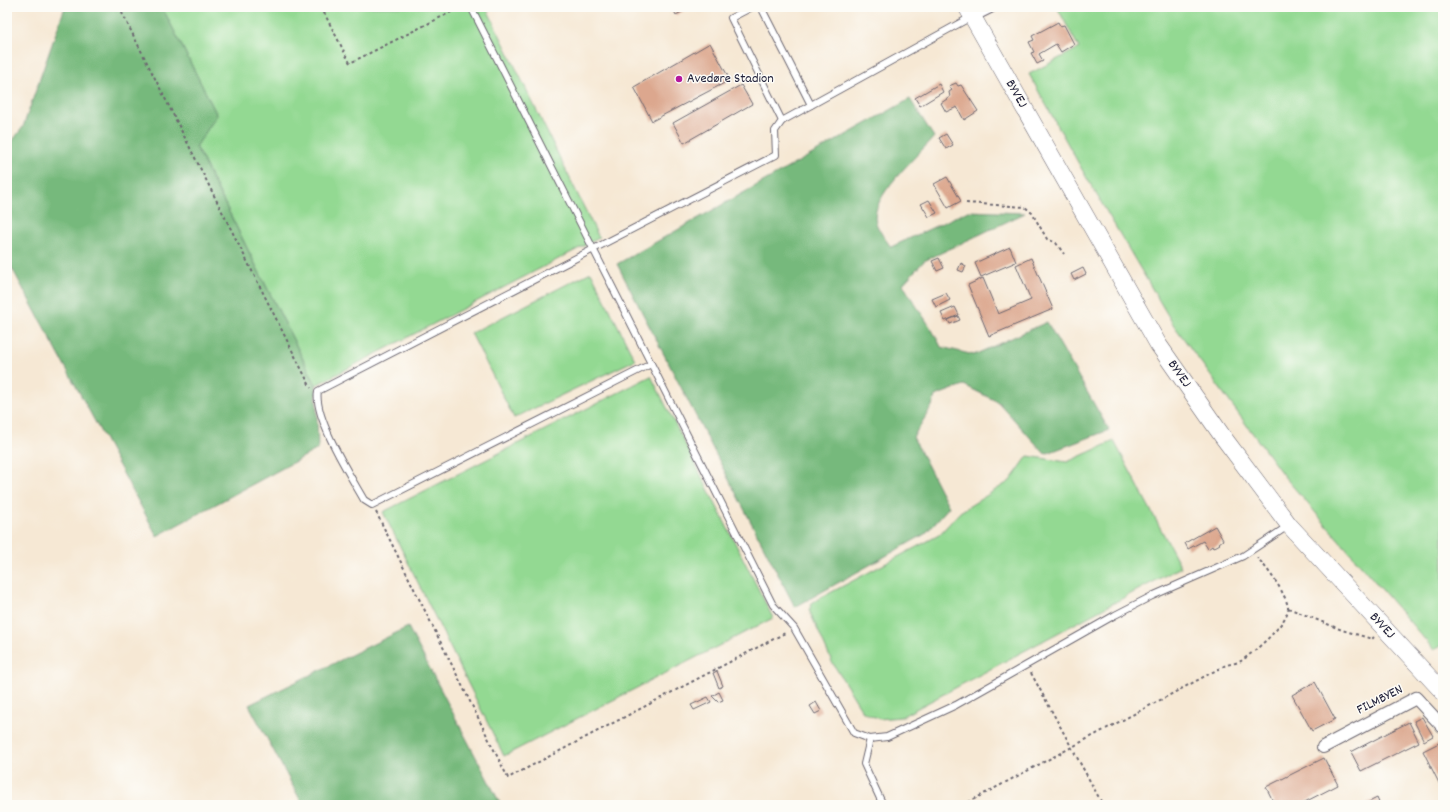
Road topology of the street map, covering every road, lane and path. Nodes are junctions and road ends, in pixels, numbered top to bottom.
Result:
1 (119, 7) edge
2 (321, 7) edge
3 (461, 7) edge
4 (471, 7) edge
5 (752, 7) edge
6 (761, 7) edge
7 (990, 7) edge
8 (970, 12) edge
9 (811, 105) junction
10 (782, 121) junction
11 (966, 203) dead end
12 (593, 250) junction
13 (1064, 254) dead end
14 (651, 364) junction
15 (316, 400) junction
16 (372, 505) junction
17 (1289, 525) junction
18 (1250, 552) junction
19 (1288, 608) junction
20 (794, 628) junction
21 (1385, 629) junction
22 (1026, 665) junction
23 (1443, 692) edge
24 (1443, 727) edge
25 (870, 739) junction
26 (1072, 747) junction
27 (1323, 747) dead end
28 (883, 805) edge
29 (963, 805) edge
30 (1103, 805) edge

1 - 15 path
2 - 3 path
4 - 12 lane
5 - 10 lane
6 - 9 lane
7 - 8 street
8 - 9 lane
8 - 17 street, BYVEJ
9 - 10 lane
10 - 12 lane
11 - 13 path
12 - 14 lane
12 - 15 lane
14 - 16 lane
14 - 20 lane
15 - 16 lane
16 - 20 path
17 - 18 lane
17 - 21 street, BYVEJ
18 - 19 path
18 - 22 lane
19 - 21 path
19 - 26 path
20 - 25 lane
21 - 23 street, BYVEJ
22 - 25 lane
22 - 26 path
24 - 27 street, FILMBYEN
25 - 28 lane
26 - 29 path
26 - 30 path

